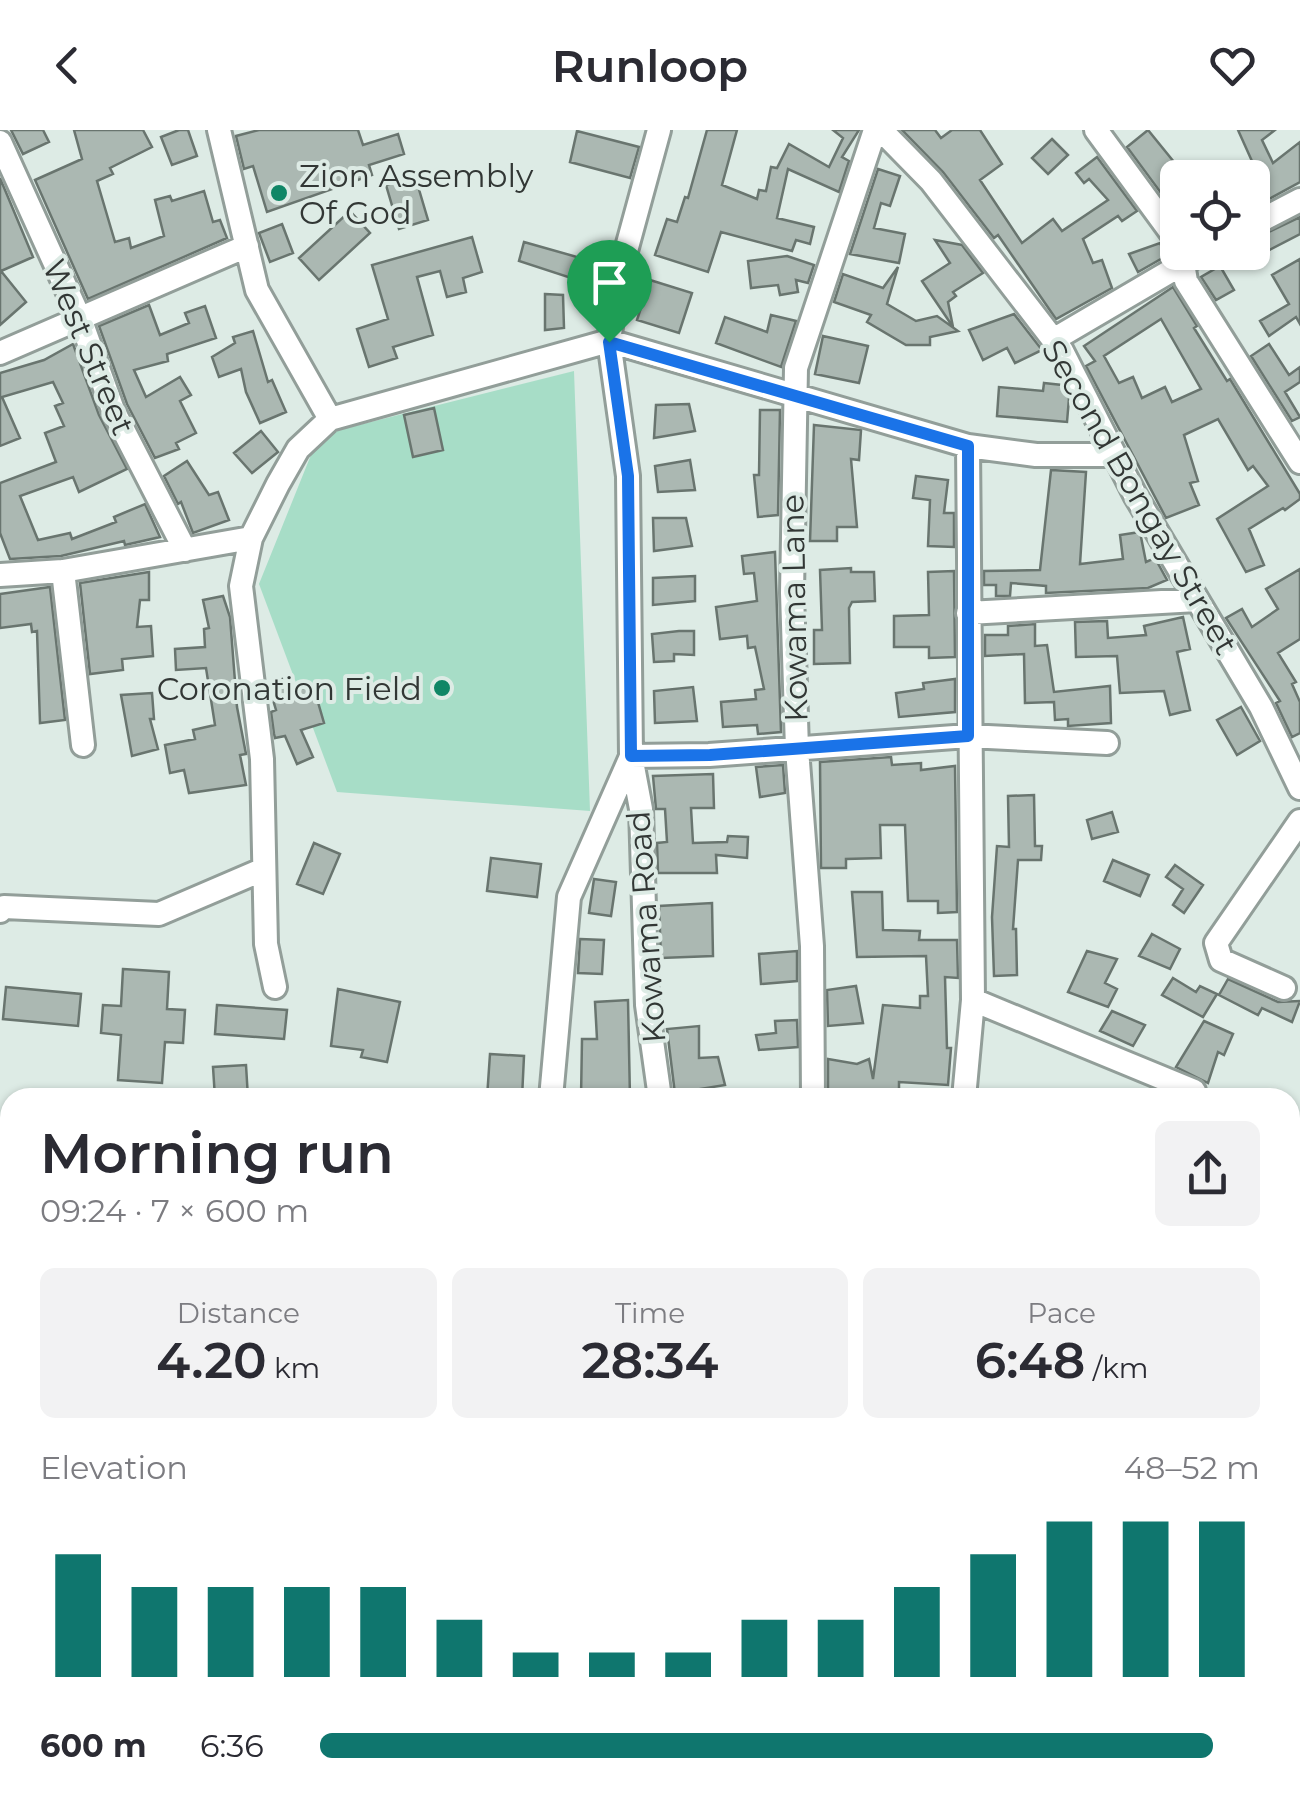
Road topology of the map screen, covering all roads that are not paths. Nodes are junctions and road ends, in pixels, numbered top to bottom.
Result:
1 (219, 130) edge
2 (659, 130) edge
3 (878, 130) edge
4 (1096, 130) edge
5 (0, 142) edge
6 (1300, 200) edge
7 (1270, 216) edge
8 (1160, 217) edge
9 (248, 246) junction
10 (1160, 270) edge
11 (1186, 270) edge
12 (80, 321) junction
13 (1053, 340) junction
14 (609, 342) junction
15 (0, 353) edge
16 (794, 396) junction
17 (330, 419) junction
18 (968, 446) junction
19 (1116, 455) junction
20 (1300, 462) edge
21 (252, 538) junction
22 (185, 550) junction
23 (2, 568) edge
24 (64, 572) junction
25 (1197, 600) junction
26 (968, 613) junction
27 (968, 736) junction
28 (1107, 743) dead end
29 (84, 745) dead end
30 (797, 749) junction
31 (631, 756) junction
32 (1300, 788) edge
33 (1300, 821) edge
34 (264, 870) junction
35 (0, 911) edge
36 (276, 986) dead end
37 (1284, 988) dead end
38 (972, 1000) junction
39 (552, 1088) edge
40 (659, 1088) edge
41 (813, 1088) edge
42 (965, 1088) edge
43 (1187, 1088) edge

1 - 9 street
2 - 14 street
3 - 13 street, Second Bongay Street
3 - 16 street, Kowama Lane
4 - 8 street
5 - 12 street, West Street
6 - 7 street
9 - 12 street
9 - 17 street
10 - 13 street
11 - 20 street
12 - 15 street
12 - 22 street, West Street
13 - 19 street, Second Bongay Street
14 - 16 street
14 - 17 street
14 - 31 street
16 - 18 street
16 - 30 street, Kowama Lane
17 - 21 street
18 - 19 street
18 - 26 street
19 - 25 street, Second Bongay Street
21 - 22 street
21 - 34 street
22 - 24 street
23 - 24 street
24 - 29 street
25 - 26 street
25 - 32 street, Second Bongay Street
26 - 27 street
27 - 28 street
27 - 30 street
27 - 38 street
30 - 31 street
30 - 41 street, Kowama Lane
31 - 39 street
31 - 40 street, Kowama Road
33 - 37 street
34 - 35 street
34 - 36 street
38 - 42 street
38 - 43 street

